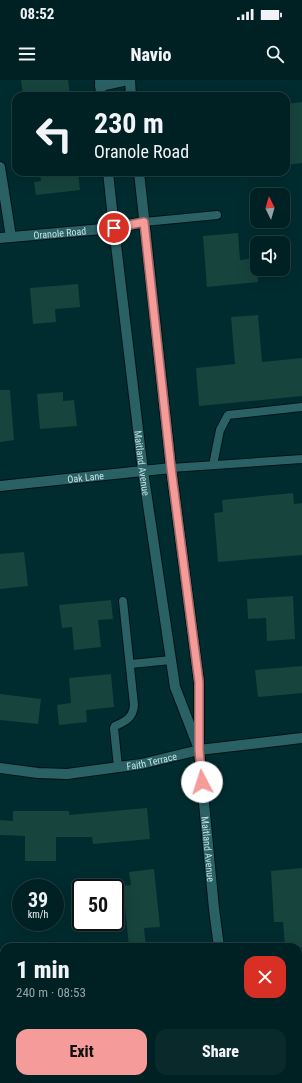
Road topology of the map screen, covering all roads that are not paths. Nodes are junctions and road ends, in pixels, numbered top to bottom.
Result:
1 (129, 80) edge
2 (100, 87) edge
3 (130, 92) edge
4 (0, 167) edge
5 (108, 176) edge
6 (139, 176) edge
7 (217, 215) dead end
8 (144, 222) junction
9 (114, 228) junction
10 (11, 237) junction
11 (0, 238) edge
12 (302, 407) edge
13 (302, 459) edge
14 (214, 465) junction
15 (171, 468) junction
16 (143, 471) junction
17 (0, 486) edge
18 (123, 601) dead end
19 (171, 660) junction
20 (131, 664) junction
21 (302, 738) edge
22 (199, 750) junction
23 (118, 767) junction
24 (0, 768) edge
25 (218, 943) edge

1 - 2 main road
1 - 3 main road
4 - 10 main road
5 - 9 main road, Maitland Avenue
6 - 8 main road, Maitland Avenue
7 - 8 lane
8 - 9 main road, Oranole Road
8 - 15 main road, Maitland Avenue
9 - 10 main road, Oranole Road
9 - 16 main road, Maitland Avenue
10 - 11 main road, Oranole Road
12 - 14 lane
13 - 14 lane
14 - 15 lane
15 - 16 main road, Oak Lane
15 - 22 main road, Maitland Avenue
16 - 17 main road, Oak Lane
16 - 19 main road, Maitland Avenue
18 - 20 lane
19 - 20 lane
19 - 22 main road, Maitland Avenue
20 - 23 lane
21 - 22 main road, Faith Terrace
22 - 23 main road, Faith Terrace
22 - 25 main road, Maitland Avenue
23 - 24 main road, Faith Terrace

